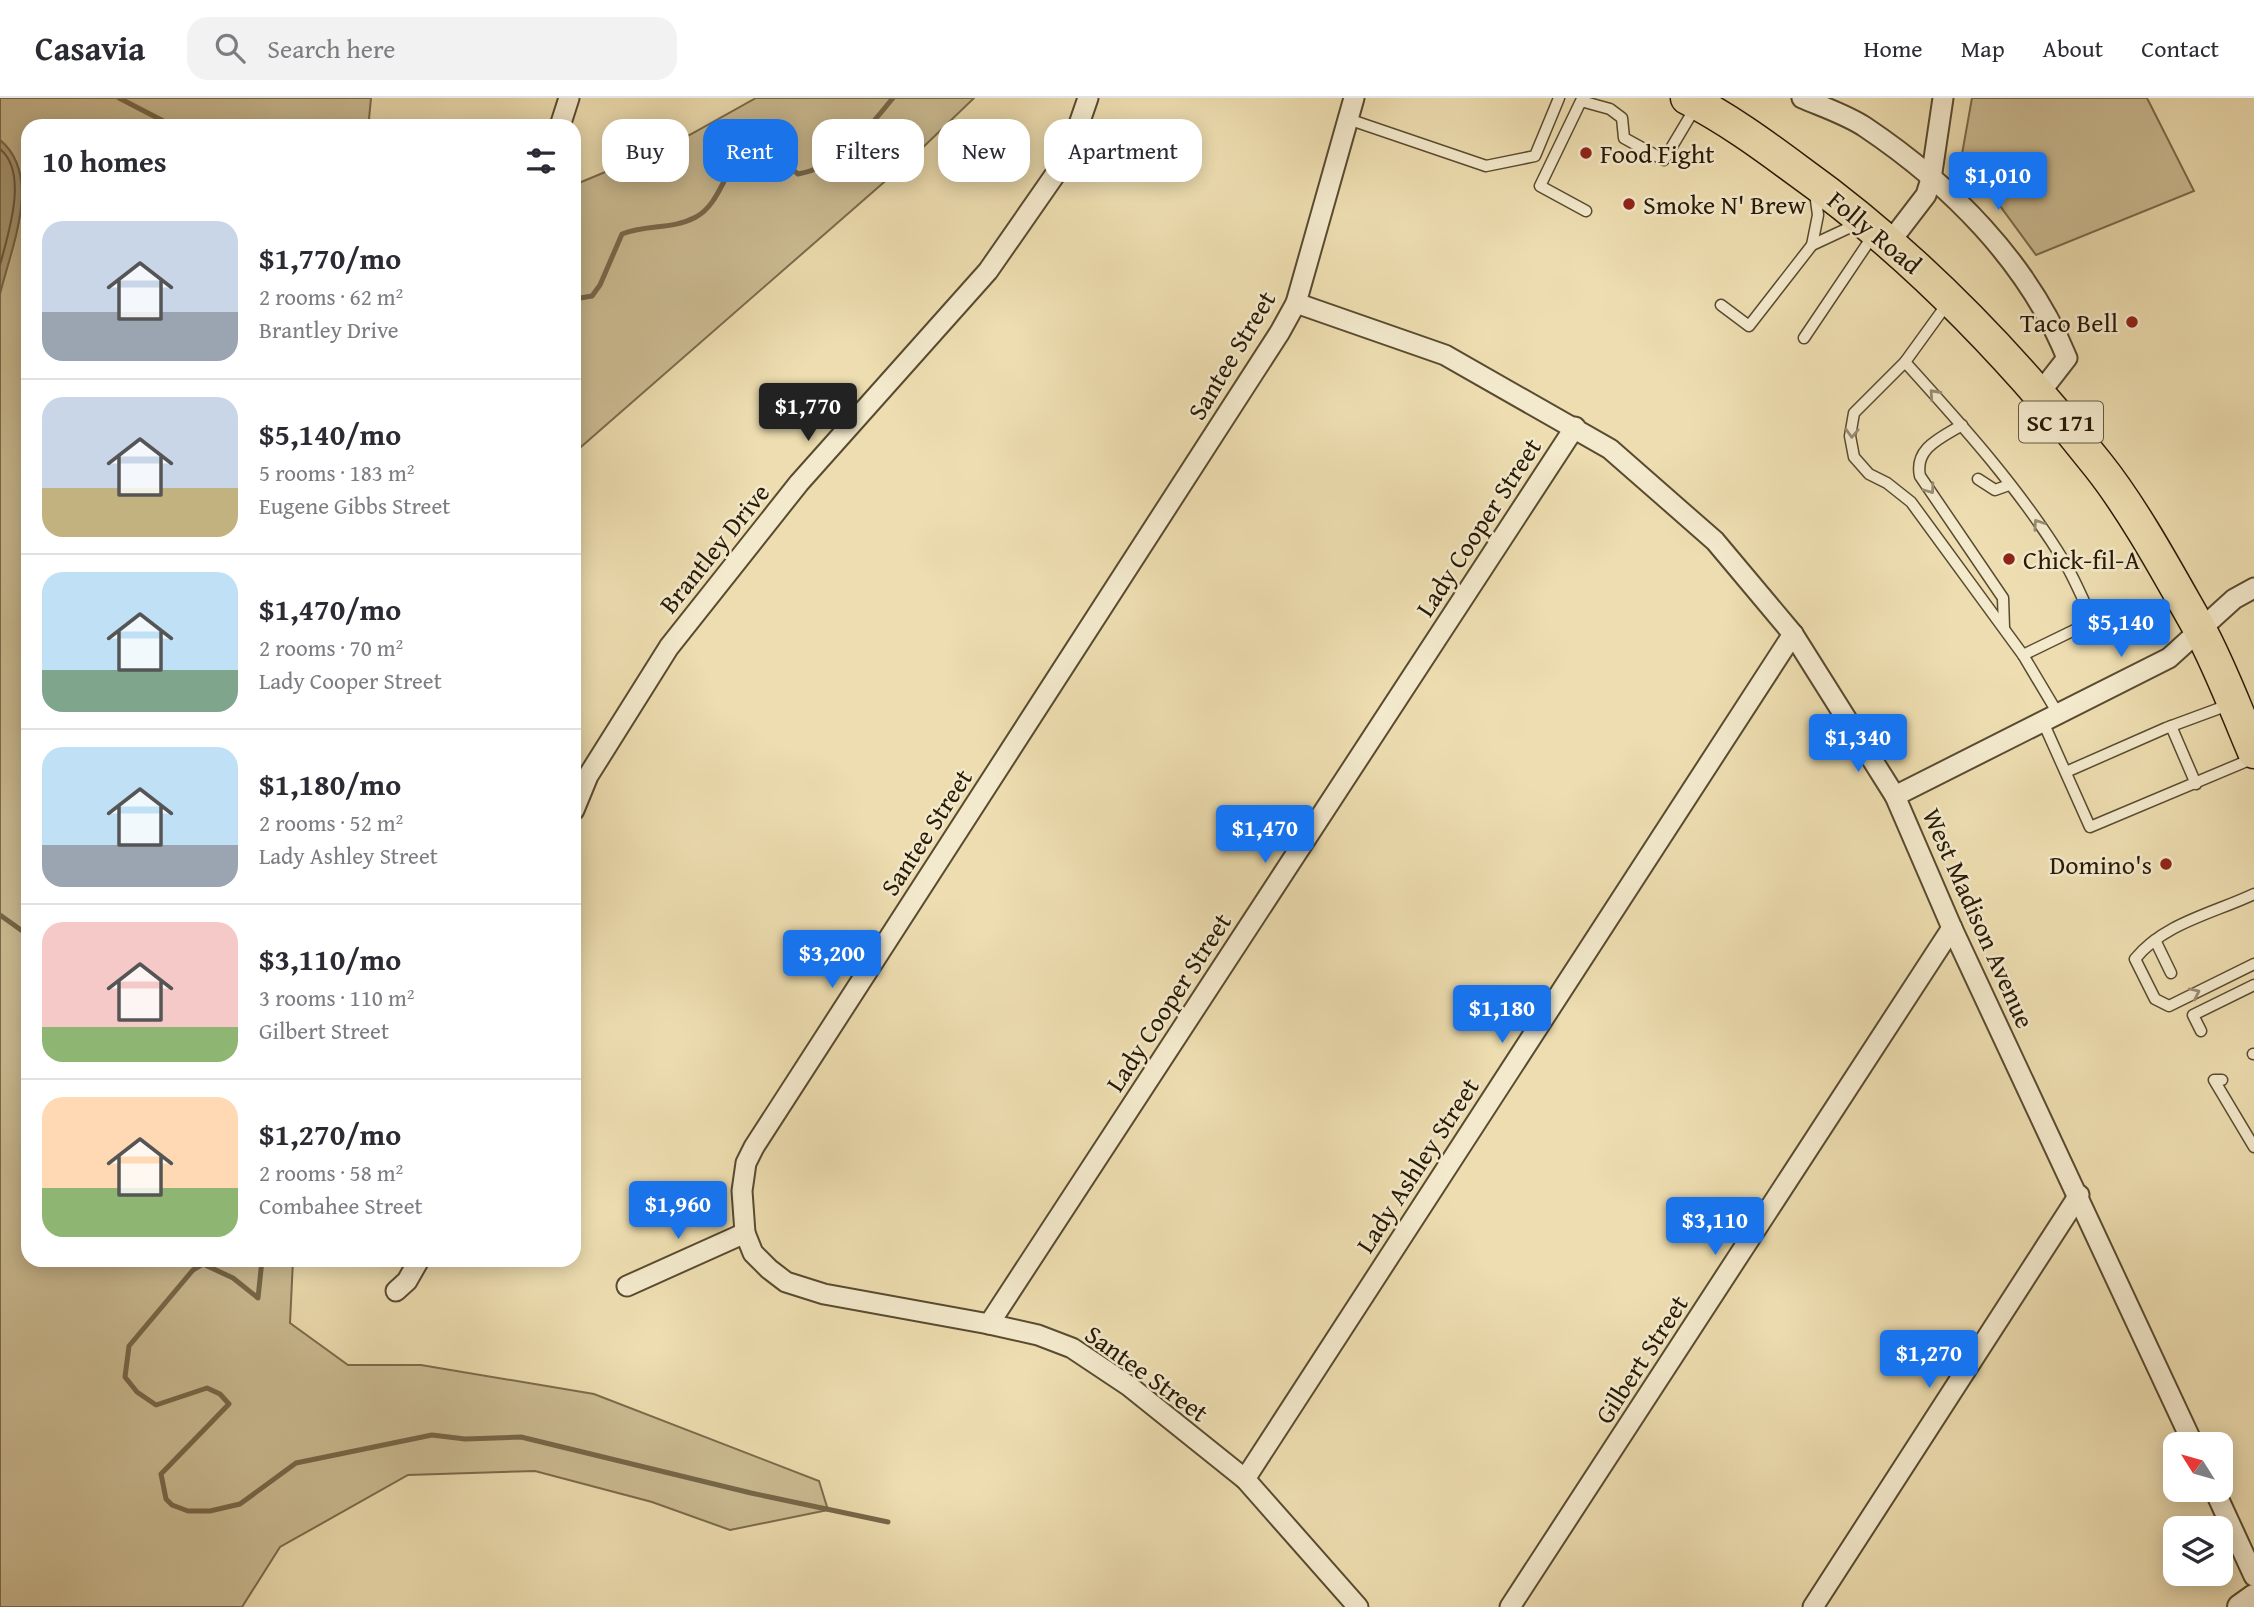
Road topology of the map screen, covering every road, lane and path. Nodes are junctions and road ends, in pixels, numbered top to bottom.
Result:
1 (569, 98) edge
2 (1088, 98) edge
3 (1354, 98) edge
4 (1559, 98) edge
5 (1616, 98) edge
6 (1802, 98) edge
7 (1943, 98) edge
8 (1692, 101) edge
9 (1610, 108) junction
10 (562, 119) edge
11 (1348, 120) junction
12 (1931, 179) junction
13 (1812, 180) junction
14 (1587, 211) dead end
15 (1877, 231) junction
16 (1812, 244) junction
17 (1951, 298) junction
18 (1296, 303) junction
19 (1721, 305) dead end
20 (1804, 338) dead end
21 (1905, 362) junction
22 (2039, 394) junction
23 (1962, 425) junction
24 (1575, 427) junction
25 (1978, 479) dead end
26 (2009, 485) junction
27 (2254, 588) edge
28 (2199, 628) junction
29 (2004, 629) junction
30 (1794, 634) junction
31 (2023, 655) junction
32 (2233, 703) junction
33 (2050, 717) junction
34 (2171, 726) junction
35 (2254, 752) edge
36 (2254, 758) edge
37 (2066, 772) junction
38 (2196, 784) junction
39 (581, 794) edge
40 (1895, 796) junction
41 (2252, 895) edge
42 (2254, 907) edge
43 (1952, 928) junction
44 (2155, 940) junction
45 (2254, 964) edge
46 (2171, 973) dead end
47 (2254, 985) edge
48 (2201, 1031) dead end
49 (2218, 1077) dead end
50 (2249, 1122) edge
51 (2254, 1134) edge
52 (2254, 1147) edge
53 (2079, 1195) junction
54 (745, 1233) junction
55 (415, 1267) edge
56 (627, 1286) dead end
57 (396, 1291) dead end
58 (989, 1324) junction
59 (2188, 1432) edge
60 (1245, 1479) junction
61 (2220, 1502) edge
62 (2254, 1576) edge
63 (2254, 1597) edge
64 (1358, 1607) edge
65 (1510, 1607) edge
66 (1813, 1607) edge
67 (2240, 1607) edge

1 - 10 street
2 - 39 street, Brantley Drive
3 - 11 street, Santee Street
4 - 11 lane
5 - 9 lane
6 - 12 street
7 - 12 street
8 - 9 lane
8 - 13 main road, Folly Road / SC 171
9 - 14 lane
11 - 18 street, Santee Street
12 - 15 street
12 - 22 street
13 - 15 main road, Folly Road / SC 171
13 - 16 lane
15 - 16 lane
15 - 17 main road, Folly Road / SC 171
15 - 20 lane
16 - 19 lane
17 - 21 lane
17 - 22 main road, Folly Road / SC 171
18 - 24 street, West Madison Avenue
18 - 54 street, Santee Street
23 -> 21 lane
21 -> 29 lane
22 - 28 main road, Folly Road / SC 171
23 - 26 lane
23 -> 29 lane
24 - 30 street, West Madison Avenue
24 - 58 street, Lady Cooper Street
25 - 26 lane
31 -> 26 lane
27 - 28 street
28 - 32 main road, Folly Road / SC 171
28 - 33 street
29 - 31 lane
30 - 40 street, West Madison Avenue
30 - 60 street, Lady Ashley Street
31 - 33 lane
32 - 34 lane
32 - 35 main road, Folly Road / SC 171
33 - 37 lane
33 - 40 street
34 - 37 lane
34 - 38 lane
36 - 38 lane
37 - 38 lane
40 - 43 street, West Madison Avenue
41 - 42 lane
41 - 44 lane
43 - 53 street, West Madison Avenue
43 - 65 street, Gilbert Street
44 -> 45 lane
44 - 46 lane
47 - 48 lane
49 - 50 lane
50 - 51 lane
50 - 52 lane
53 - 59 street, West Madison Avenue
53 - 66 street
54 - 56 street
54 - 58 street, Santee Street
55 - 57 street
58 - 60 street, Santee Street
60 - 64 street, Santee Street
61 - 62 street
63 - 67 street

